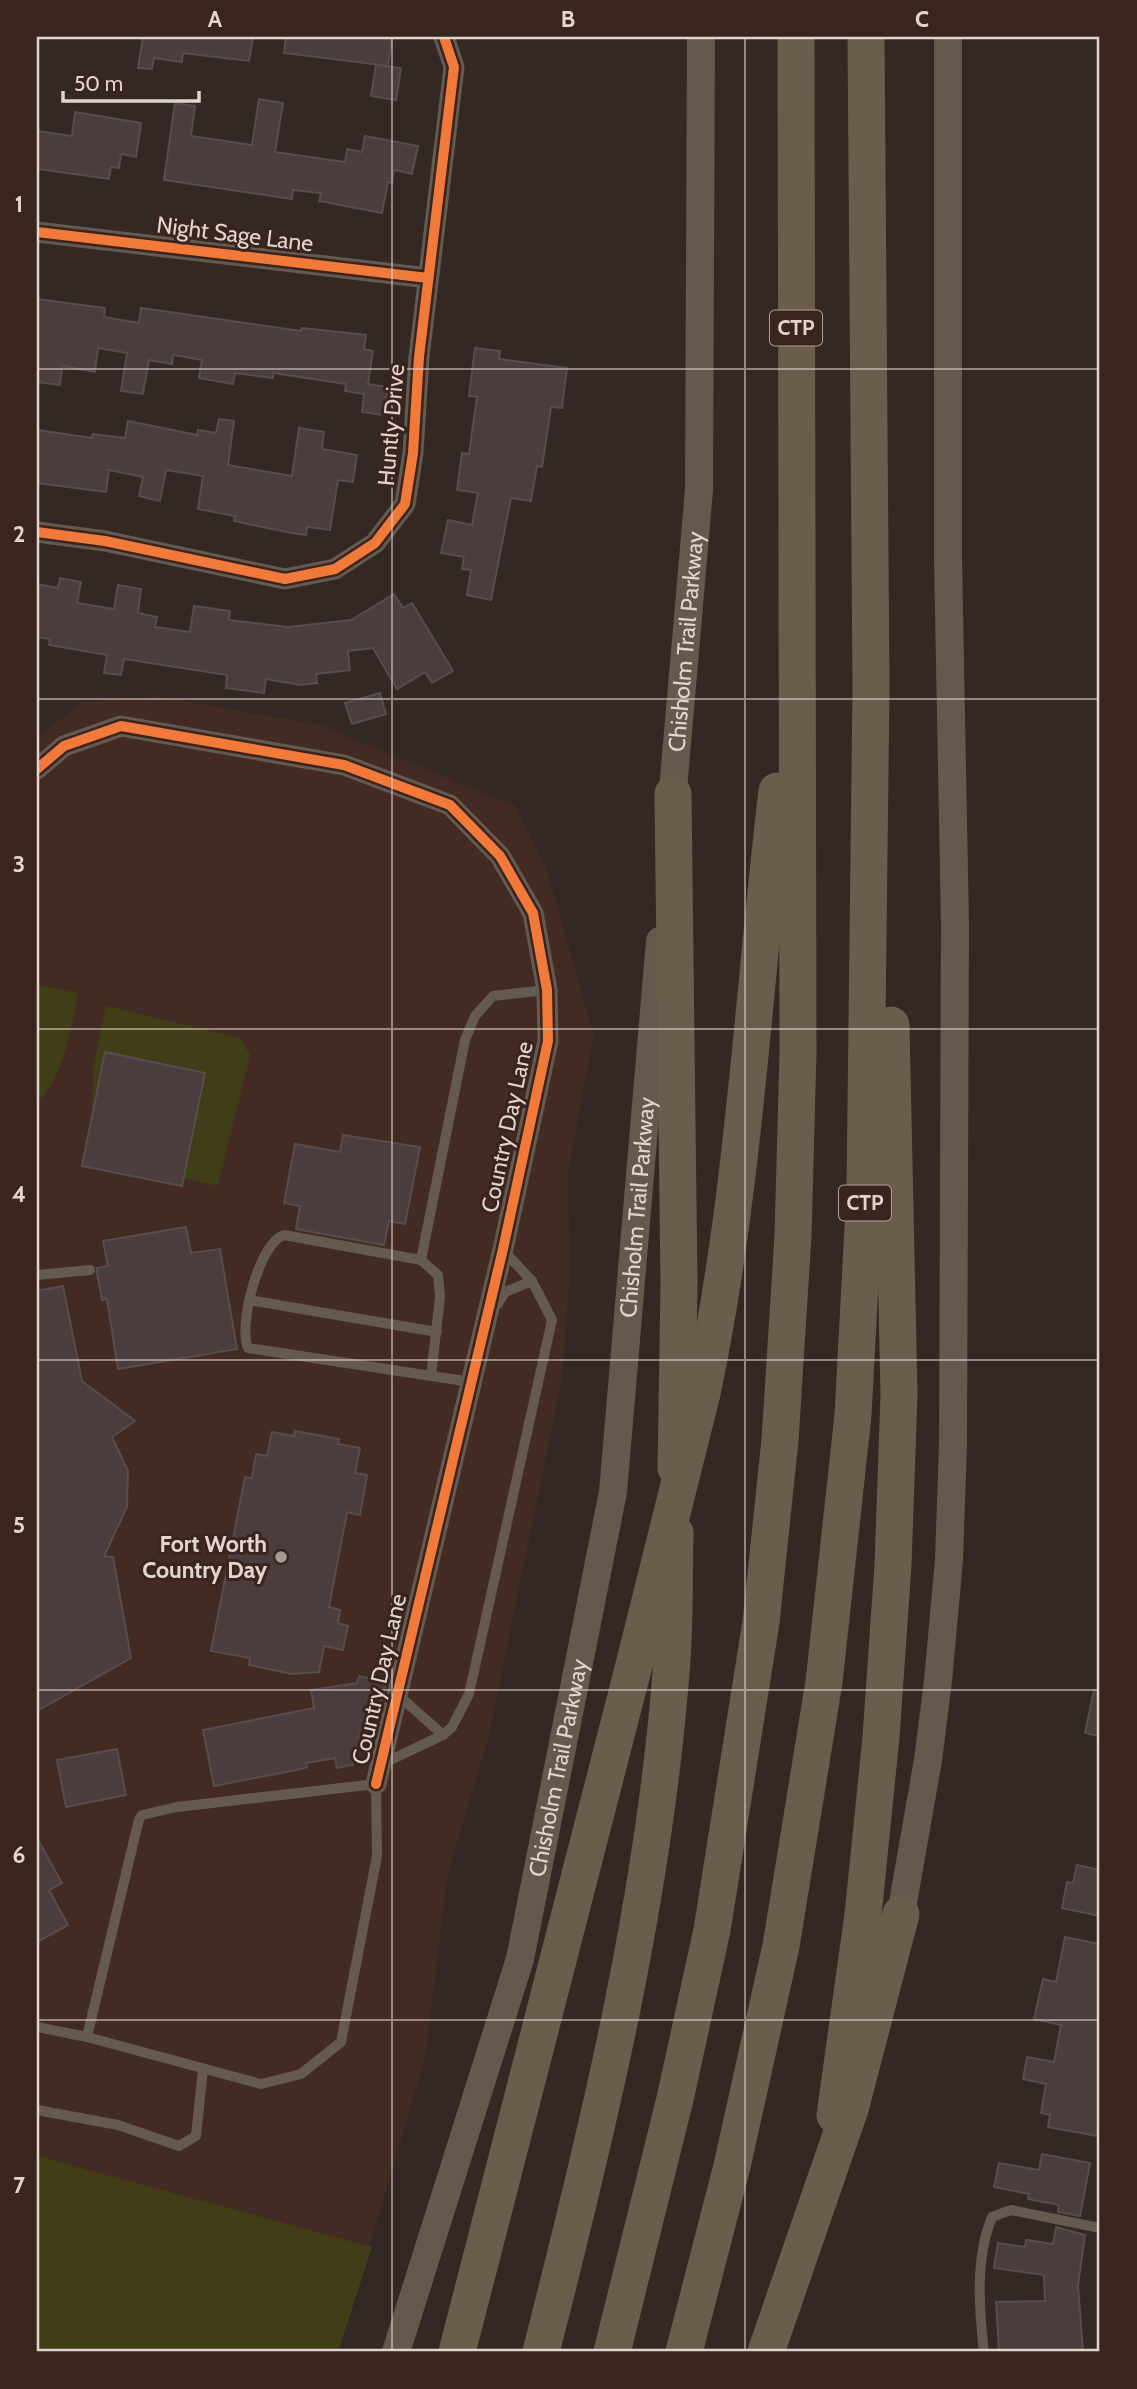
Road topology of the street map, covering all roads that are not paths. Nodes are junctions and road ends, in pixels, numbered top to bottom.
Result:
1 (444, 37) edge
2 (701, 37) edge
3 (796, 37) edge
4 (866, 37) edge
5 (948, 37) edge
6 (37, 232) edge
7 (428, 278) junction
8 (37, 532) edge
9 (797, 620) junction
10 (871, 687) junction
11 (37, 769) edge
12 (673, 794) junction
13 (547, 990) junction
14 (502, 1248) junction
15 (421, 1260) junction
16 (90, 1270) dead end
17 (37, 1275) edge
18 (532, 1281) junction
19 (249, 1300) junction
20 (438, 1332) junction
21 (483, 1333) junction
22 (431, 1376) junction
23 (471, 1382) junction
24 (397, 1694) junction
25 (443, 1735) junction
26 (378, 1774) junction
27 (901, 1914) joint
28 (37, 2027) edge
29 (88, 2037) junction
30 (203, 2069) junction
31 (37, 2110) edge
32 (1100, 2228) edge
33 (396, 2352) edge
34 (457, 2352) edge
35 (541, 2352) edge
36 (612, 2352) edge
37 (684, 2352) edge
38 (766, 2352) edge
39 (786, 2352) edge
40 (984, 2352) edge

1 - 7 street, Huntly Drive
2 - 12 main road, Chisholm Trail Parkway
3 - 9 highway, CTP
4 - 10 highway, CTP
5 - 27 main road
6 - 7 street, Night Sage Lane
7 - 8 street, Huntly Drive
9 - 34 highway, bridge
9 - 36 highway, CTP
10 - 37 highway, CTP
10 - 39 highway
11 - 13 street, Country Day Lane
12 - 33 main road, Chisholm Trail Parkway
12 - 35 highway
13 - 14 street, Country Day Lane
13 - 15 lane
14 - 18 lane
14 - 21 street, Country Day Lane
15 - 19 lane
15 - 20 lane
16 - 17 lane
18 - 21 lane
18 - 25 lane
19 - 20 lane
19 - 22 lane
20 - 22 lane
21 - 23 street, Country Day Lane
22 - 23 lane
23 - 24 street, Country Day Lane
24 - 25 lane
24 - 26 street, Country Day Lane
25 - 26 lane
26 - 29 lane, Country Day Lane
26 - 30 lane
27 - 38 highway, bridge
28 - 29 lane
29 - 30 lane
30 - 31 lane
32 - 40 lane

